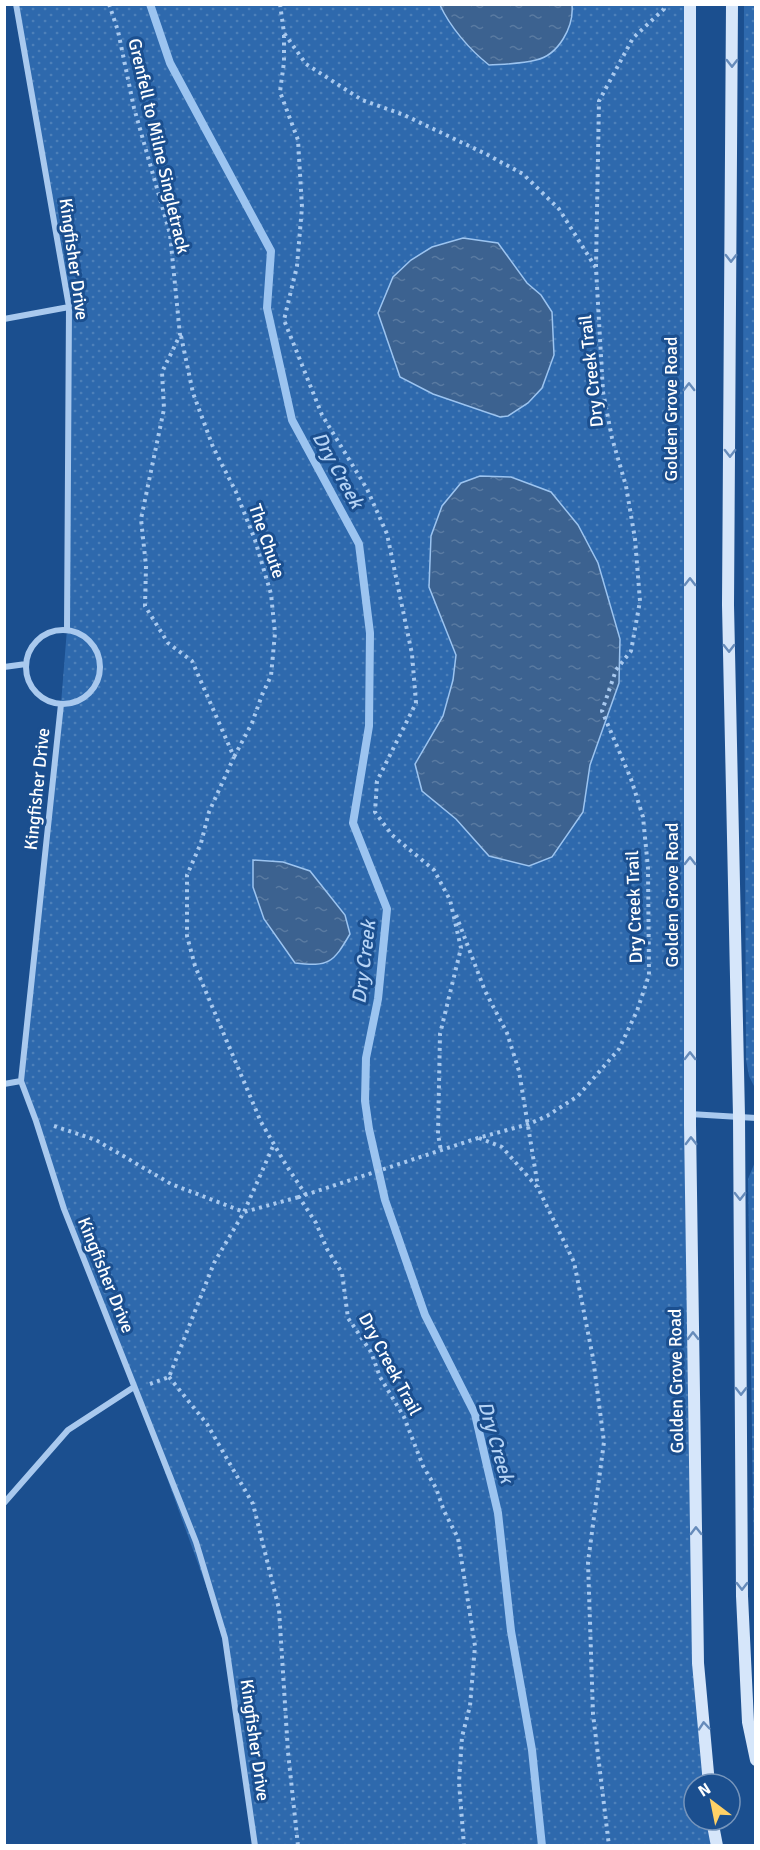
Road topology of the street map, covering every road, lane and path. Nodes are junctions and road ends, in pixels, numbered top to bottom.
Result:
1 (16, 4) edge
2 (110, 4) edge
3 (280, 4) edge
4 (663, 4) edge
5 (690, 4) edge
6 (732, 4) edge
7 (284, 33) junction
8 (596, 268) junction
9 (69, 307) junction
10 (4, 319) edge
11 (180, 335) junction
12 (67, 630) junction
13 (26, 664) junction
14 (4, 667) edge
15 (62, 705) junction
16 (234, 757) junction
17 (450, 900) junction
18 (21, 1081) junction
19 (4, 1084) edge
20 (690, 1114) junction
21 (739, 1116) junction
22 (756, 1118) edge
23 (36, 1120) junction
24 (529, 1124) junction
25 (478, 1138) junction
26 (275, 1143) junction
27 (441, 1151) junction
28 (538, 1188) junction
29 (306, 1195) junction
30 (299, 1197) junction
31 (244, 1212) junction
32 (170, 1377) junction
33 (134, 1387) junction
34 (4, 1503) edge
35 (756, 1760) edge
36 (708, 1772) edge
37 (255, 1845) edge
38 (298, 1845) edge
39 (464, 1845) edge
40 (609, 1845) edge

1 - 9 street, Kingfisher Drive
2 - 11 path, Grenfell to Milne Singletrack
3 - 7 path, Dry Creek Trail
4 - 8 path
20 -> 5 main road, Golden Grove Road
6 -> 21 main road
7 - 8 path, Dry Creek Trail
7 - 17 path
8 - 24 path, Dry Creek Trail
9 - 10 street
9 - 12 street, Kingfisher Drive
11 - 16 path, The Chute
11 - 16 path
12 - 13 street
12 - 15 street
13 - 14 street
13 - 15 street
15 - 18 street, Kingfisher Drive
16 - 26 path
17 - 24 path
17 - 27 path
18 - 19 street
18 - 23 street, Kingfisher Drive
20 - 21 street
36 -> 20 main road, Golden Grove Road
21 - 22 street
21 -> 35 main road
23 - 31 path
23 - 33 street, Kingfisher Drive
24 - 25 path, Dry Creek Trail
24 - 28 path
25 - 27 path, Dry Creek Trail
25 - 28 path
26 - 29 path
26 - 31 path
27 - 29 path, Dry Creek Trail
28 - 40 path
29 - 30 path, Dry Creek Trail
30 - 31 path
30 - 39 path, Dry Creek Trail
31 - 32 path
32 - 33 path
32 - 38 path
33 - 34 street
33 - 37 street, Kingfisher Drive

